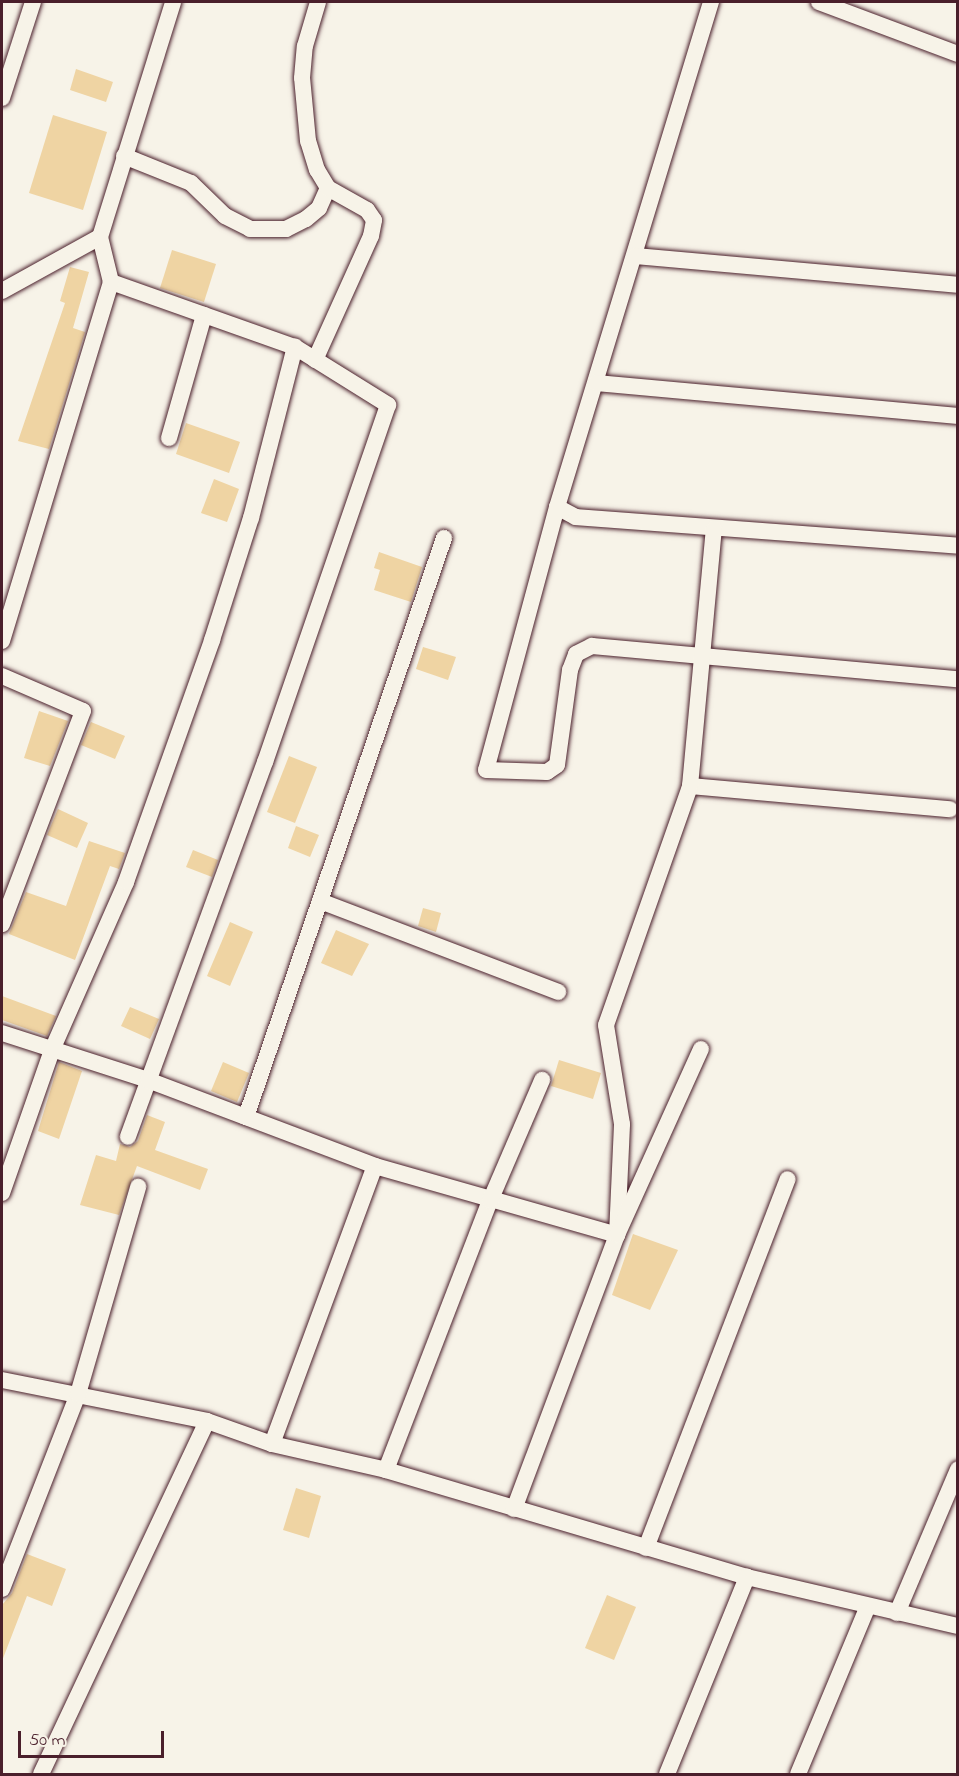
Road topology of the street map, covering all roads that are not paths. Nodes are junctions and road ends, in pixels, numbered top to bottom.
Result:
1 (33, 2) edge
2 (173, 2) edge
3 (318, 2) edge
4 (711, 2) edge
5 (819, 2) edge
6 (957, 54) edge
7 (2, 98) edge
8 (124, 156) junction
9 (328, 188) junction
10 (100, 237) junction
11 (635, 256) junction
12 (111, 282) junction
13 (957, 285) edge
14 (2, 291) edge
15 (204, 315) junction
16 (295, 347) junction
17 (315, 360) junction
18 (596, 383) junction
19 (957, 416) edge
20 (168, 438) dead end
21 (557, 507) junction
22 (714, 529) junction
23 (444, 538) dead end
24 (957, 546) edge
25 (2, 641) edge
26 (702, 654) junction
27 (2, 676) edge
28 (957, 679) edge
29 (690, 786) junction
30 (950, 809) dead end
31 (320, 901) junction
32 (2, 924) edge
33 (558, 992) dead end
34 (2, 1033) edge
35 (701, 1049) dead end
36 (52, 1050) junction
37 (148, 1080) junction
38 (542, 1080) dead end
39 (246, 1117) junction
40 (128, 1137) dead end
41 (375, 1166) junction
42 (788, 1179) dead end
43 (138, 1187) dead end
44 (2, 1192) edge
45 (490, 1201) junction
46 (617, 1235) junction
47 (2, 1380) edge
48 (78, 1394) junction
49 (207, 1421) junction
50 (272, 1444) junction
51 (957, 1469) edge
52 (386, 1470) junction
53 (514, 1509) junction
54 (646, 1548) junction
55 (747, 1577) junction
56 (2, 1589) edge
57 (868, 1606) junction
58 (897, 1613) junction
59 (957, 1626) edge
60 (41, 1774) edge
61 (667, 1774) edge
62 (798, 1774) edge

1 - 7 street
2 - 8 street
3 - 9 street
4 - 11 street
5 - 6 street
8 - 9 street
8 - 10 street
9 - 17 street
10 - 12 street
10 - 14 street
11 - 13 street
11 - 18 street
12 - 15 street
12 - 25 street
15 - 16 street
15 - 20 street
16 - 17 street
16 - 36 street
17 - 37 street
18 - 19 street
18 - 21 street
21 - 22 street
21 - 26 street
22 - 24 street
22 - 26 street
23 - 31 street
26 - 28 street
26 - 29 street
27 - 32 street
29 - 30 street
29 - 46 street
31 - 33 street
31 - 39 street
34 - 36 street
35 - 46 street
36 - 37 street
36 - 44 street
37 - 39 street
37 - 40 street
38 - 45 street
39 - 41 street
41 - 45 street
41 - 50 street
42 - 54 street
43 - 48 street
45 - 46 street
45 - 52 street
46 - 53 street
47 - 48 street
48 - 49 street
48 - 56 street
49 - 50 street
49 - 60 street
50 - 52 street
51 - 58 street
52 - 53 street
53 - 54 street
54 - 55 street
55 - 57 street
55 - 61 street
57 - 58 street
57 - 62 street
58 - 59 street

